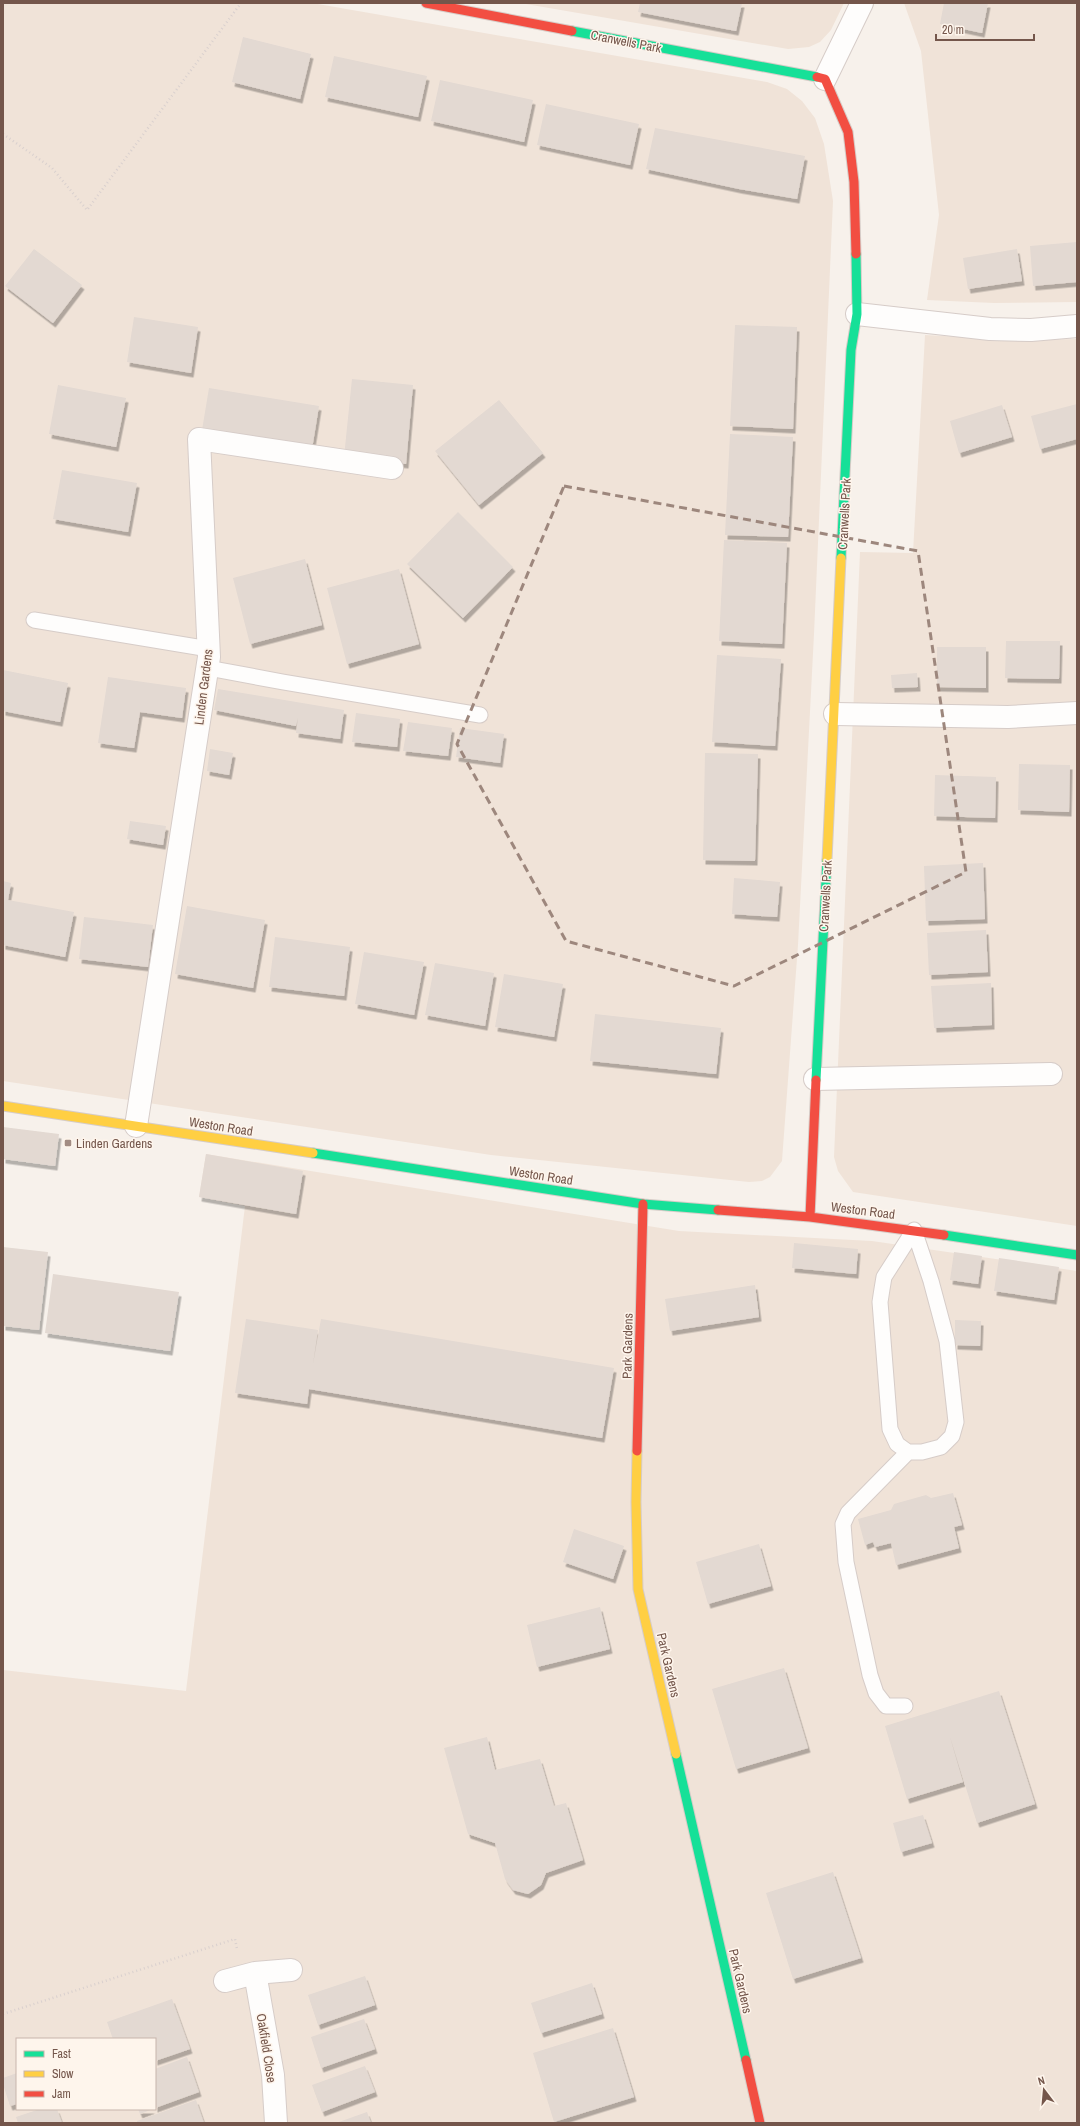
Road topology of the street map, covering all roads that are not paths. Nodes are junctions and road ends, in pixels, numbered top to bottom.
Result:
1 (426, 3) edge
2 (862, 3) edge
3 (825, 79) junction
4 (857, 314) junction
5 (1077, 326) edge
6 (392, 468) dead end
7 (34, 620) dead end
8 (208, 658) junction
9 (1077, 713) edge
10 (835, 714) junction
11 (480, 715) dead end
12 (1051, 1074) dead end
13 (815, 1079) junction
14 (3, 1106) edge
15 (136, 1126) junction
16 (643, 1204) junction
17 (810, 1217) junction
18 (914, 1230) junction
19 (1077, 1255) edge
20 (908, 1452) junction
21 (905, 1706) dead end
22 (291, 1970) dead end
23 (276, 2123) edge
24 (760, 2123) edge

1 - 3 street, Cranwells Park
2 - 3 street
3 - 4 street, Cranwells Park
4 - 5 street
4 - 10 street, Cranwells Park
6 - 8 street, Linden Gardens
7 - 8 lane
8 - 11 lane
8 - 15 street, Linden Gardens
9 - 10 street
10 - 13 street, Cranwells Park
12 - 13 street
13 - 17 street, Cranwells Park
14 - 15 street, Weston Road
15 - 16 street, Weston Road
16 - 17 street, Weston Road
16 - 24 street, Park Gardens
17 - 18 street, Weston Road
18 - 19 street, Weston Road
18 - 20 lane
18 - 20 lane
20 - 21 lane
22 - 23 street, Oakfield Close

